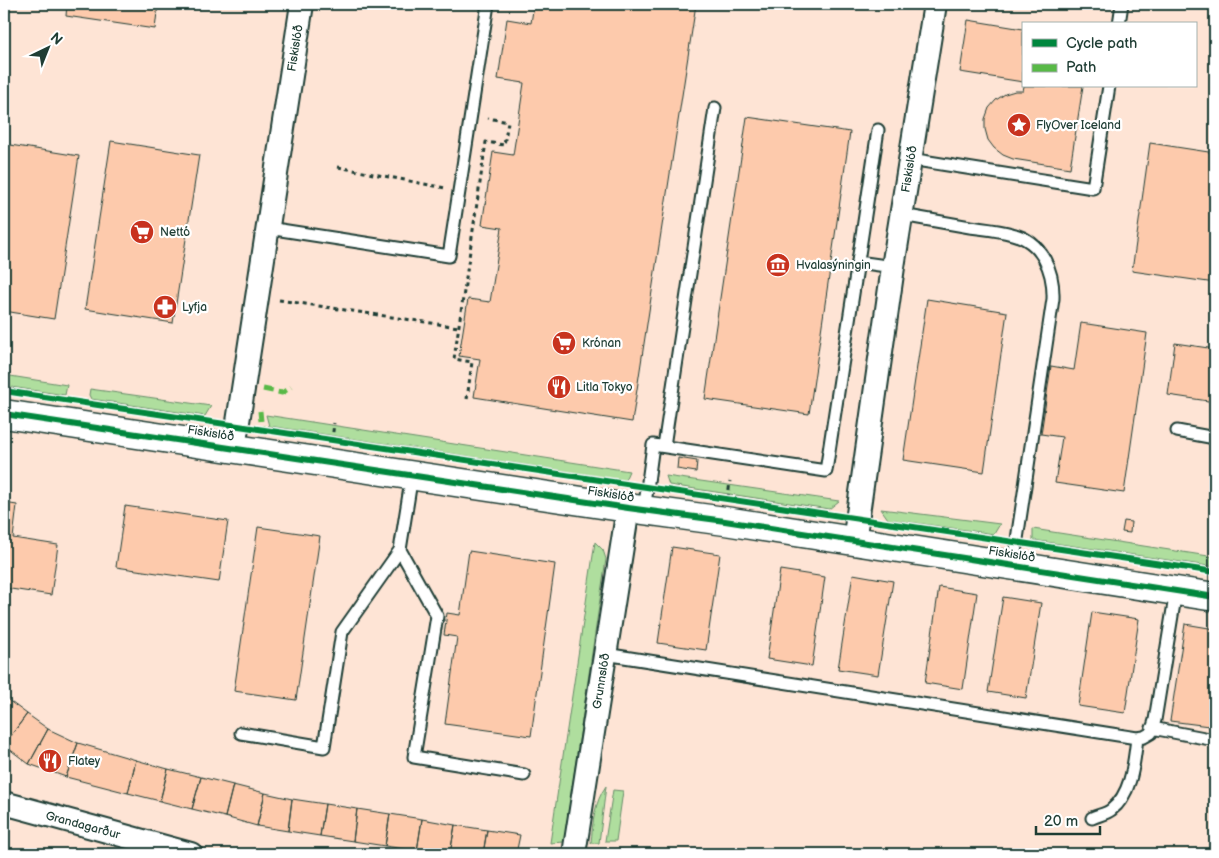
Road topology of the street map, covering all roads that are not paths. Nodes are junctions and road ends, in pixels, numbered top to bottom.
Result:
1 (302, 4) edge
2 (488, 4) edge
3 (935, 4) edge
4 (1122, 4) edge
5 (1119, 22) edge
6 (1109, 88) edge
7 (715, 108) dead end
8 (878, 130) dead end
9 (910, 159) junction
10 (902, 215) junction
11 (268, 228) junction
12 (858, 262) junction
13 (893, 267) junction
14 (4, 414) edge
15 (1178, 431) dead end
16 (1215, 438) edge
17 (664, 446) junction
18 (234, 448) junction
19 (412, 475) junction
20 (636, 510) junction
21 (854, 542) junction
22 (400, 550) junction
23 (1013, 566) junction
24 (1176, 591) junction
25 (1215, 596) edge
26 (605, 654) junction
27 (1152, 728) junction
28 (241, 733) dead end
29 (1137, 738) junction
30 (1215, 740) edge
31 (524, 775) dead end
32 (4, 804) edge
33 (1092, 818) dead end
34 (191, 854) edge
35 (574, 854) edge

1 - 11 street, Fiskislóð
2 - 11 lane
3 - 9 street, Fiskislóð
4 - 5 lane
6 - 9 lane
7 - 17 lane
8 - 12 lane
9 - 10 street, Fiskislóð
10 - 13 street, Fiskislóð
10 - 23 lane
11 - 18 street, Fiskislóð
12 - 13 lane
12 - 17 lane
13 - 21 street, Fiskislóð
14 - 18 street, Fiskislóð
15 - 16 lane
17 - 20 lane
18 - 19 street, Fiskislóð
19 - 20 street, Fiskislóð
19 - 22 lane
20 - 21 street, Fiskislóð
20 - 26 street, Grunnslóð
21 - 23 street, Fiskislóð
22 - 28 lane
22 - 31 lane
23 - 24 street, Fiskislóð
24 - 25 street, Fiskislóð
24 - 27 lane
26 - 29 lane
26 - 35 street, Grunnslóð
27 - 29 lane
27 - 30 lane
29 - 33 lane
32 - 34 street, Grandagarður

